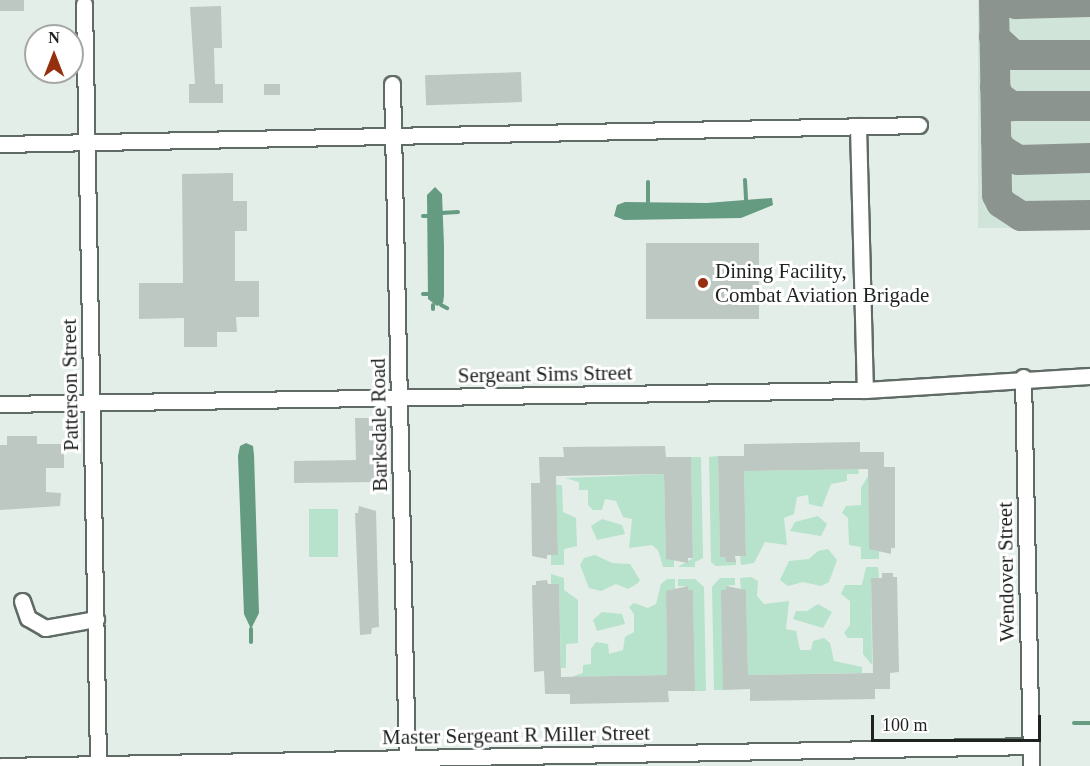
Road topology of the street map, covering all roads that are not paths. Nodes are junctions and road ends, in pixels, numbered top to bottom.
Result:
1 (84, 4) dead end
2 (392, 84) dead end
3 (919, 125) dead end
4 (858, 126) junction
5 (393, 137) junction
6 (85, 142) junction
7 (0, 144) edge
8 (1090, 376) edge
9 (1023, 377) junction
10 (865, 390) junction
11 (399, 398) junction
12 (92, 403) junction
13 (0, 404) edge
14 (22, 601) dead end
15 (96, 619) junction
16 (1031, 746) junction
17 (407, 762) edge
18 (98, 764) junction
19 (1, 766) edge
20 (1031, 766) edge

1 - 6 street, Patterson Street
2 - 5 street, Barksdale Road
3 - 4 street
4 - 5 street
4 - 10 street
5 - 6 street
5 - 11 street, Barksdale Road
6 - 7 street
6 - 12 street, Patterson Street
8 - 9 street, Sergeant Sims Street
9 - 10 street, Sergeant Sims Street
9 - 16 street, Wendover Street
10 - 11 street, Sergeant Sims Street
11 - 12 street, Sergeant Sims Street
11 - 17 street, Barksdale Road
12 - 13 street, Sergeant Sims Street
12 - 15 street, Patterson Street
14 - 15 street
15 - 18 street, Patterson Street
16 - 17 street, Master Sergeant R Miller Street
16 - 20 street, Wendover Street
17 - 18 street, Master Sergeant R Miller Street
18 - 19 street, Master Sergeant R Miller Street

